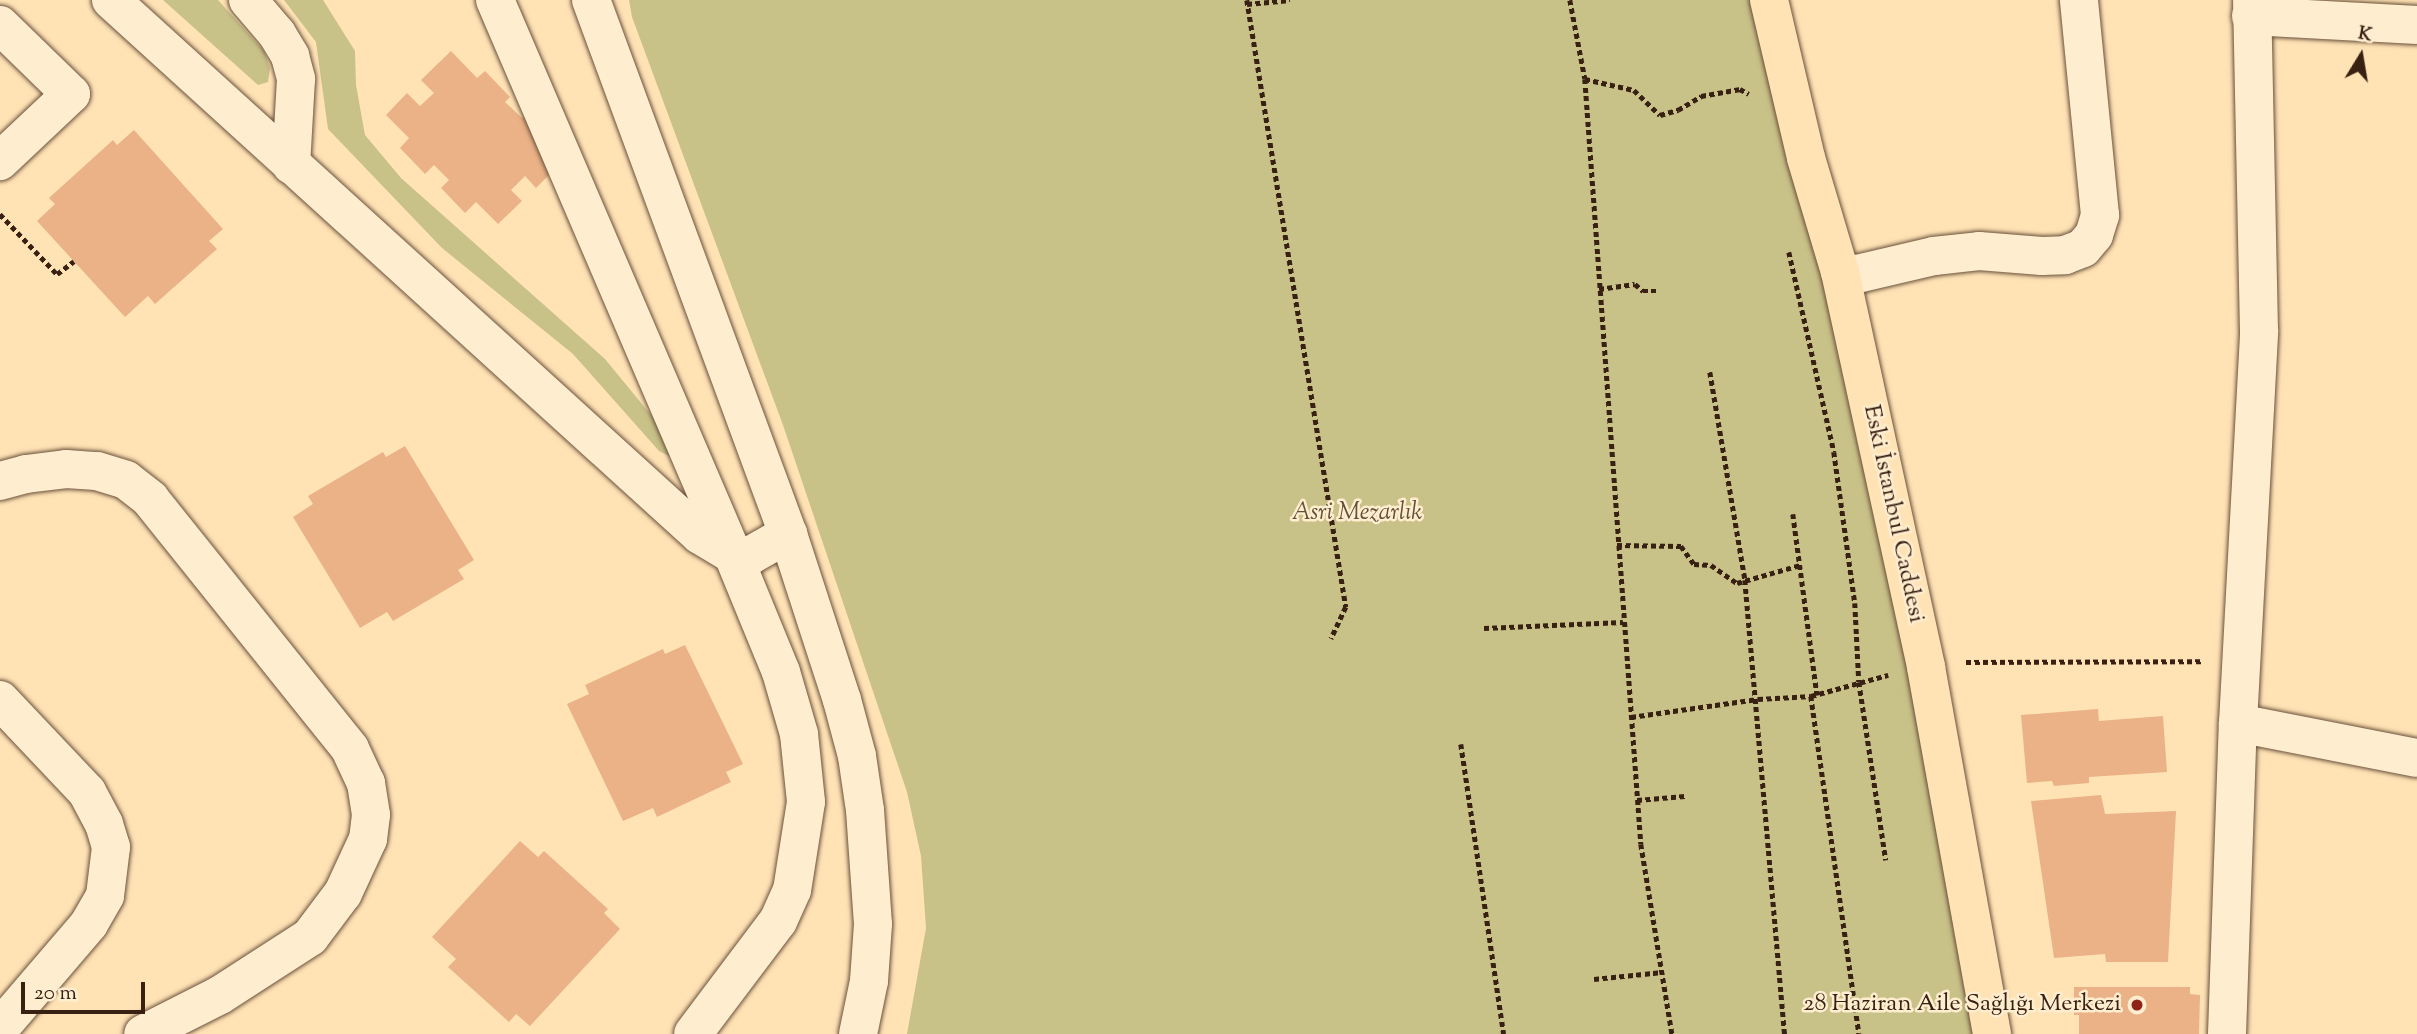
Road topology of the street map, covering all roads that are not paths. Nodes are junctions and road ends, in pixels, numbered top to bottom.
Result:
1 (111, 0) edge
2 (248, 0) edge
3 (495, 0) edge
4 (591, 0) edge
5 (1769, 0) edge
6 (1790, 0) edge
7 (2079, 0) edge
8 (2252, 8) edge
9 (0, 25) edge
10 (2417, 25) edge
11 (0, 162) edge
12 (291, 165) junction
13 (1848, 273) junction
14 (0, 481) edge
15 (788, 534) junction
16 (733, 555) junction
17 (1935, 664) junction
18 (1, 705) edge
19 (2238, 723) junction
20 (2417, 758) edge
21 (0, 1028) edge
22 (143, 1034) edge
23 (693, 1034) edge
24 (858, 1034) edge
25 (1992, 1034) edge
26 (2008, 1034) edge
27 (2227, 1034) edge

1 - 12 street
2 - 12 street
3 - 16 street
4 - 15 street
5 - 13 main road, Eski İstanbul Caddesi
6 - 13 main road, Eski İstanbul Caddesi
7 - 13 street
8 - 10 street
8 - 19 street
9 - 11 street
12 - 16 street
13 - 17 main road, Eski İstanbul Caddesi
14 - 22 street
15 - 16 street
15 - 24 street
16 - 23 street
17 - 25 main road, Eski İstanbul Caddesi
17 - 26 main road, Eski İstanbul Caddesi
18 - 21 street
19 - 20 street
19 - 27 street

